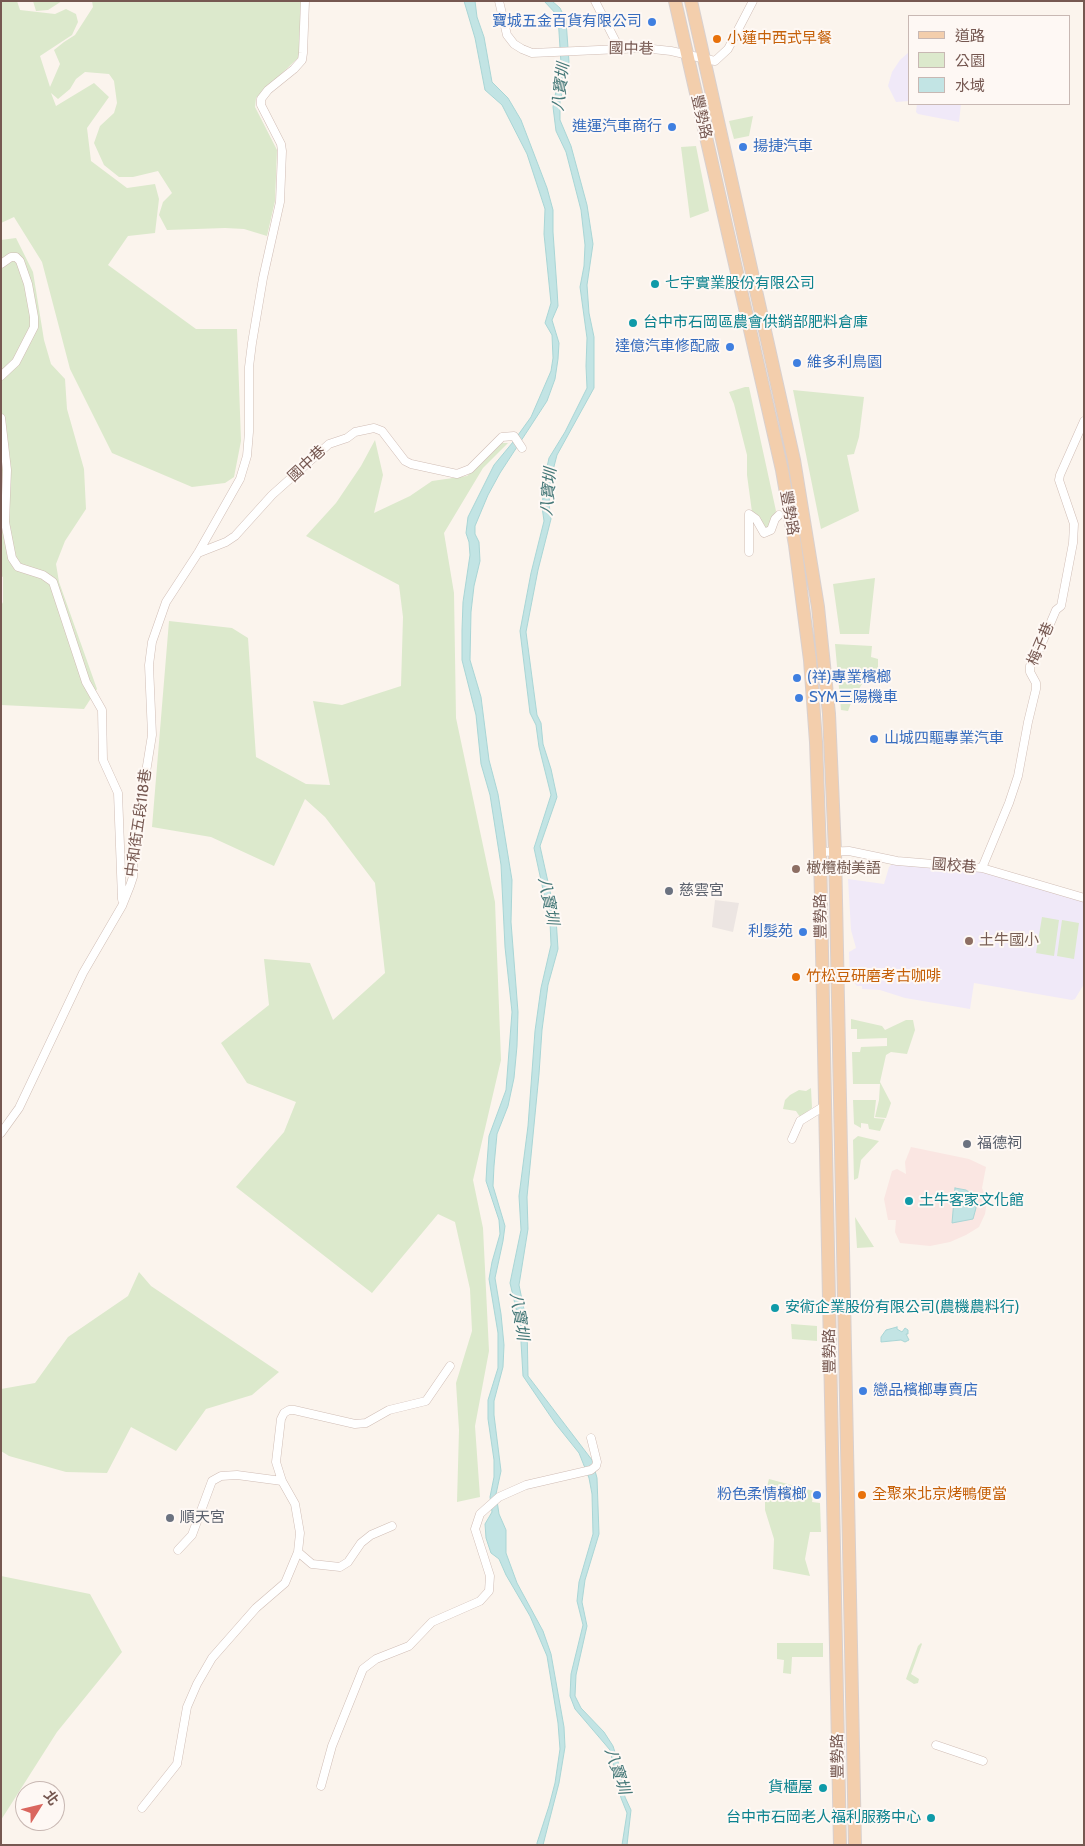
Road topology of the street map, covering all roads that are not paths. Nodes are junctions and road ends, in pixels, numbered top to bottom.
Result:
1 (305, 1) edge
2 (499, 1) edge
3 (595, 1) edge
4 (675, 1) edge
5 (753, 1) edge
6 (692, 2) edge
7 (619, 48) junction
8 (687, 55) junction
9 (704, 59) junction
10 (1, 264) edge
11 (1, 376) edge
12 (1, 418) edge
13 (1084, 421) edge
14 (522, 448) dead end
15 (779, 516) dead end
16 (749, 552) dead end
17 (198, 553) junction
18 (835, 851) junction
19 (820, 852) junction
20 (982, 868) junction
21 (1084, 898) edge
22 (122, 906) junction
23 (826, 1105) junction
24 (1, 1133) edge
25 (792, 1139) dead end
26 (450, 1366) dead end
27 (591, 1438) dead end
28 (282, 1481) junction
29 (392, 1526) dead end
30 (178, 1550) dead end
31 (298, 1552) junction
32 (936, 1744) dead end
33 (983, 1762) dead end
34 (321, 1786) dead end
35 (142, 1808) dead end
36 (840, 1845) edge
37 (855, 1845) edge

1 - 17 street, 中和街五段118巷
2 - 7 street, 國中巷
3 - 7 street
4 - 8 main road, 豐勢路
5 - 9 street
6 - 9 main road, 豐勢路
7 - 8 street, 國中巷
8 - 9 street, 國中巷
8 - 19 main road, 豐勢路
9 - 18 main road, 豐勢路
10 - 11 street
12 - 22 street
13 - 20 street, 梅子巷
14 - 17 street, 國中巷
15 - 16 street
17 - 22 street, 中和街五段118巷
18 - 19 street, 國校巷
18 - 20 street, 國校巷
18 - 37 main road, 豐勢路
19 - 23 main road, 豐勢路
20 - 21 street, 國校巷
22 - 24 street, 中和街五段118巷
23 - 25 street
23 - 36 main road, 豐勢路
26 - 28 street
27 - 34 street
28 - 30 street
28 - 31 street
29 - 31 street
31 - 35 street
32 - 33 street

